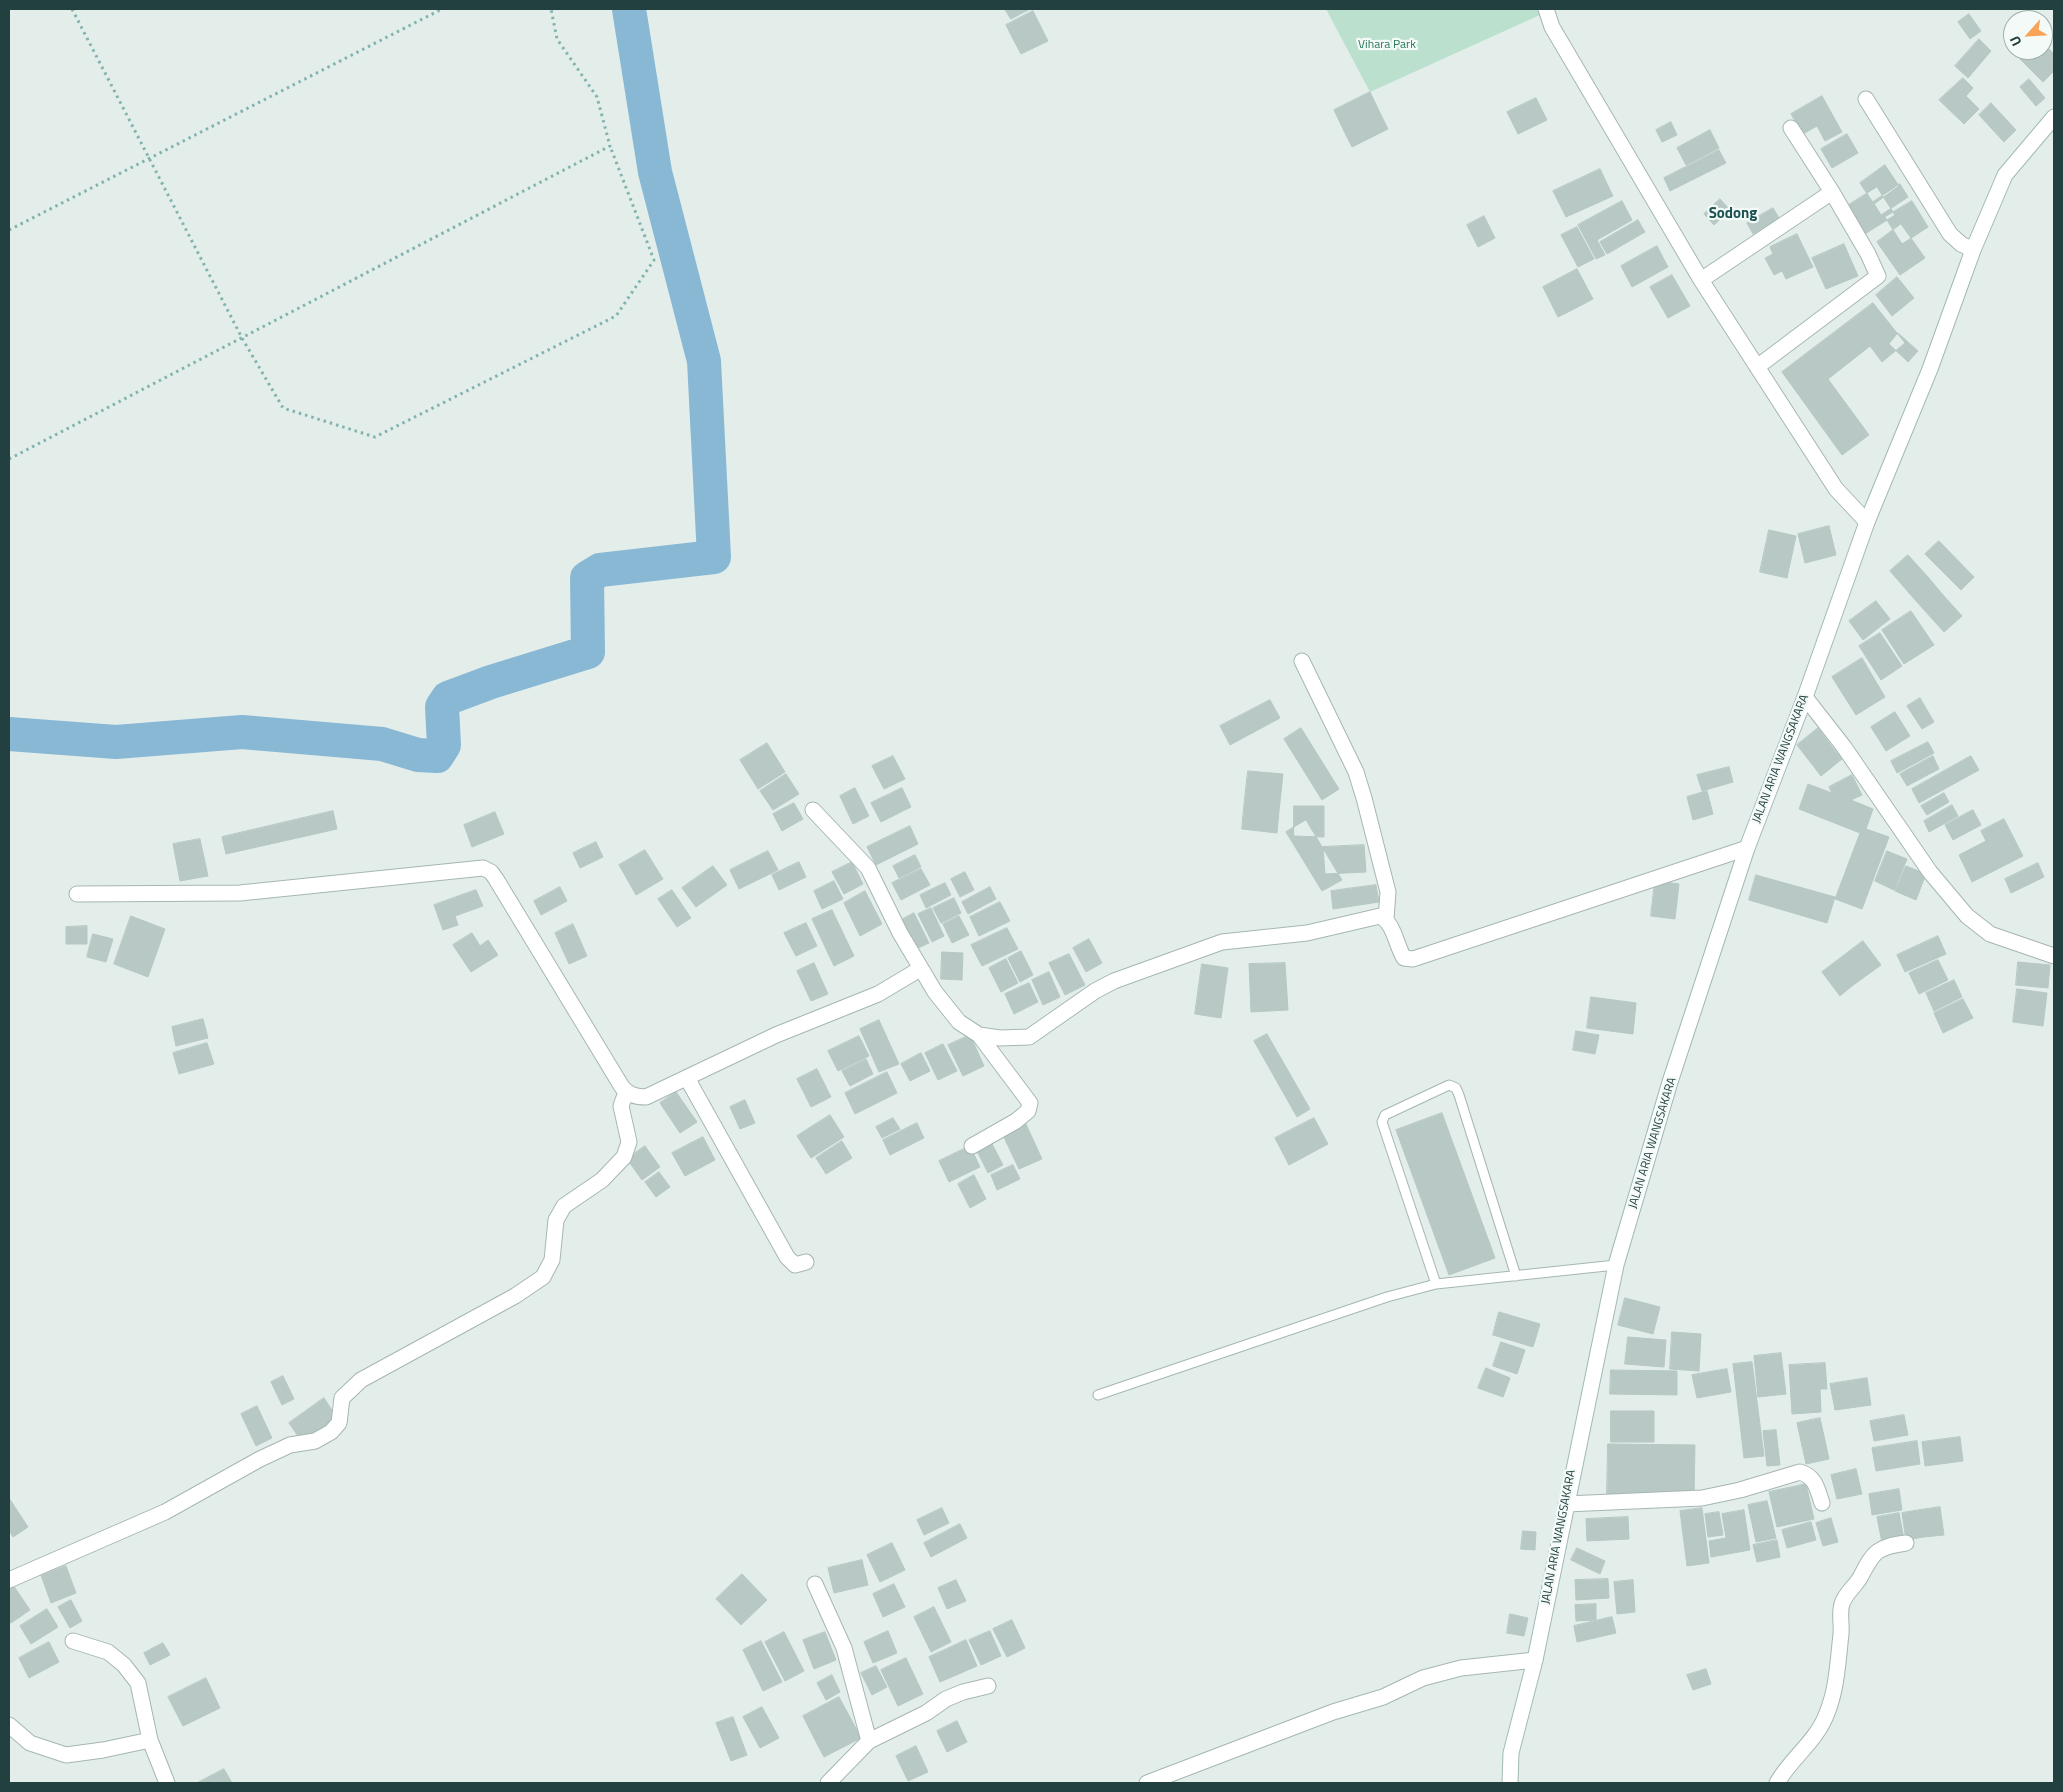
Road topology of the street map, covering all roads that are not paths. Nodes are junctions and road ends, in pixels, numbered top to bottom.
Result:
1 (1546, 9) edge
2 (1866, 100) dead end
3 (2054, 117) edge
4 (1791, 128) dead end
5 (1832, 192) junction
6 (1973, 250) junction
7 (1701, 280) junction
8 (1757, 367) junction
9 (1867, 522) junction
10 (1302, 661) dead end
11 (1805, 697) junction
12 (813, 810) dead end
13 (1747, 848) junction
14 (77, 894) dead end
15 (1386, 919) junction
16 (2054, 956) edge
17 (920, 969) junction
18 (979, 1035) junction
19 (688, 1078) junction
20 (626, 1092) junction
21 (972, 1146) dead end
22 (806, 1262) dead end
23 (1616, 1265) junction
24 (1516, 1276) junction
25 (1436, 1284) junction
26 (1098, 1396) dead end
27 (1822, 1503) dead end
28 (1566, 1504) junction
29 (1906, 1543) dead end
30 (9, 1580) edge
31 (815, 1584) dead end
32 (73, 1642) dead end
33 (1535, 1660) junction
34 (988, 1686) dead end
35 (9, 1725) edge
36 (150, 1740) junction
37 (869, 1741) junction
38 (167, 1783) edge
39 (828, 1783) edge
40 (1147, 1783) edge
41 (1510, 1783) edge
42 (1777, 1783) edge

1 - 7 street
2 - 6 street
3 - 6 street, JALAN ARIA WANGSAKARA
4 - 5 street
5 - 7 street
5 - 8 street
6 - 9 street, JALAN ARIA WANGSAKARA
7 - 8 street
8 - 9 street
9 - 11 street, JALAN ARIA WANGSAKARA
10 - 15 street
11 - 13 street, JALAN ARIA WANGSAKARA
11 - 16 street
12 - 17 street
13 - 15 street
13 - 23 street, JALAN ARIA WANGSAKARA
14 - 20 street
15 - 18 street
17 - 18 street
17 - 19 street
18 - 21 street
19 - 20 street
19 - 22 street
20 - 30 street
23 - 24 lane
23 - 28 street, JALAN ARIA WANGSAKARA
24 - 25 lane
24 - 25 lane
25 - 26 lane
27 - 28 street
28 - 33 street, JALAN ARIA WANGSAKARA
29 - 42 street
31 - 37 street
32 - 36 street
33 - 40 street
33 - 41 street, JALAN ARIA WANGSAKARA
34 - 37 street
35 - 36 street
36 - 38 street
37 - 39 street

